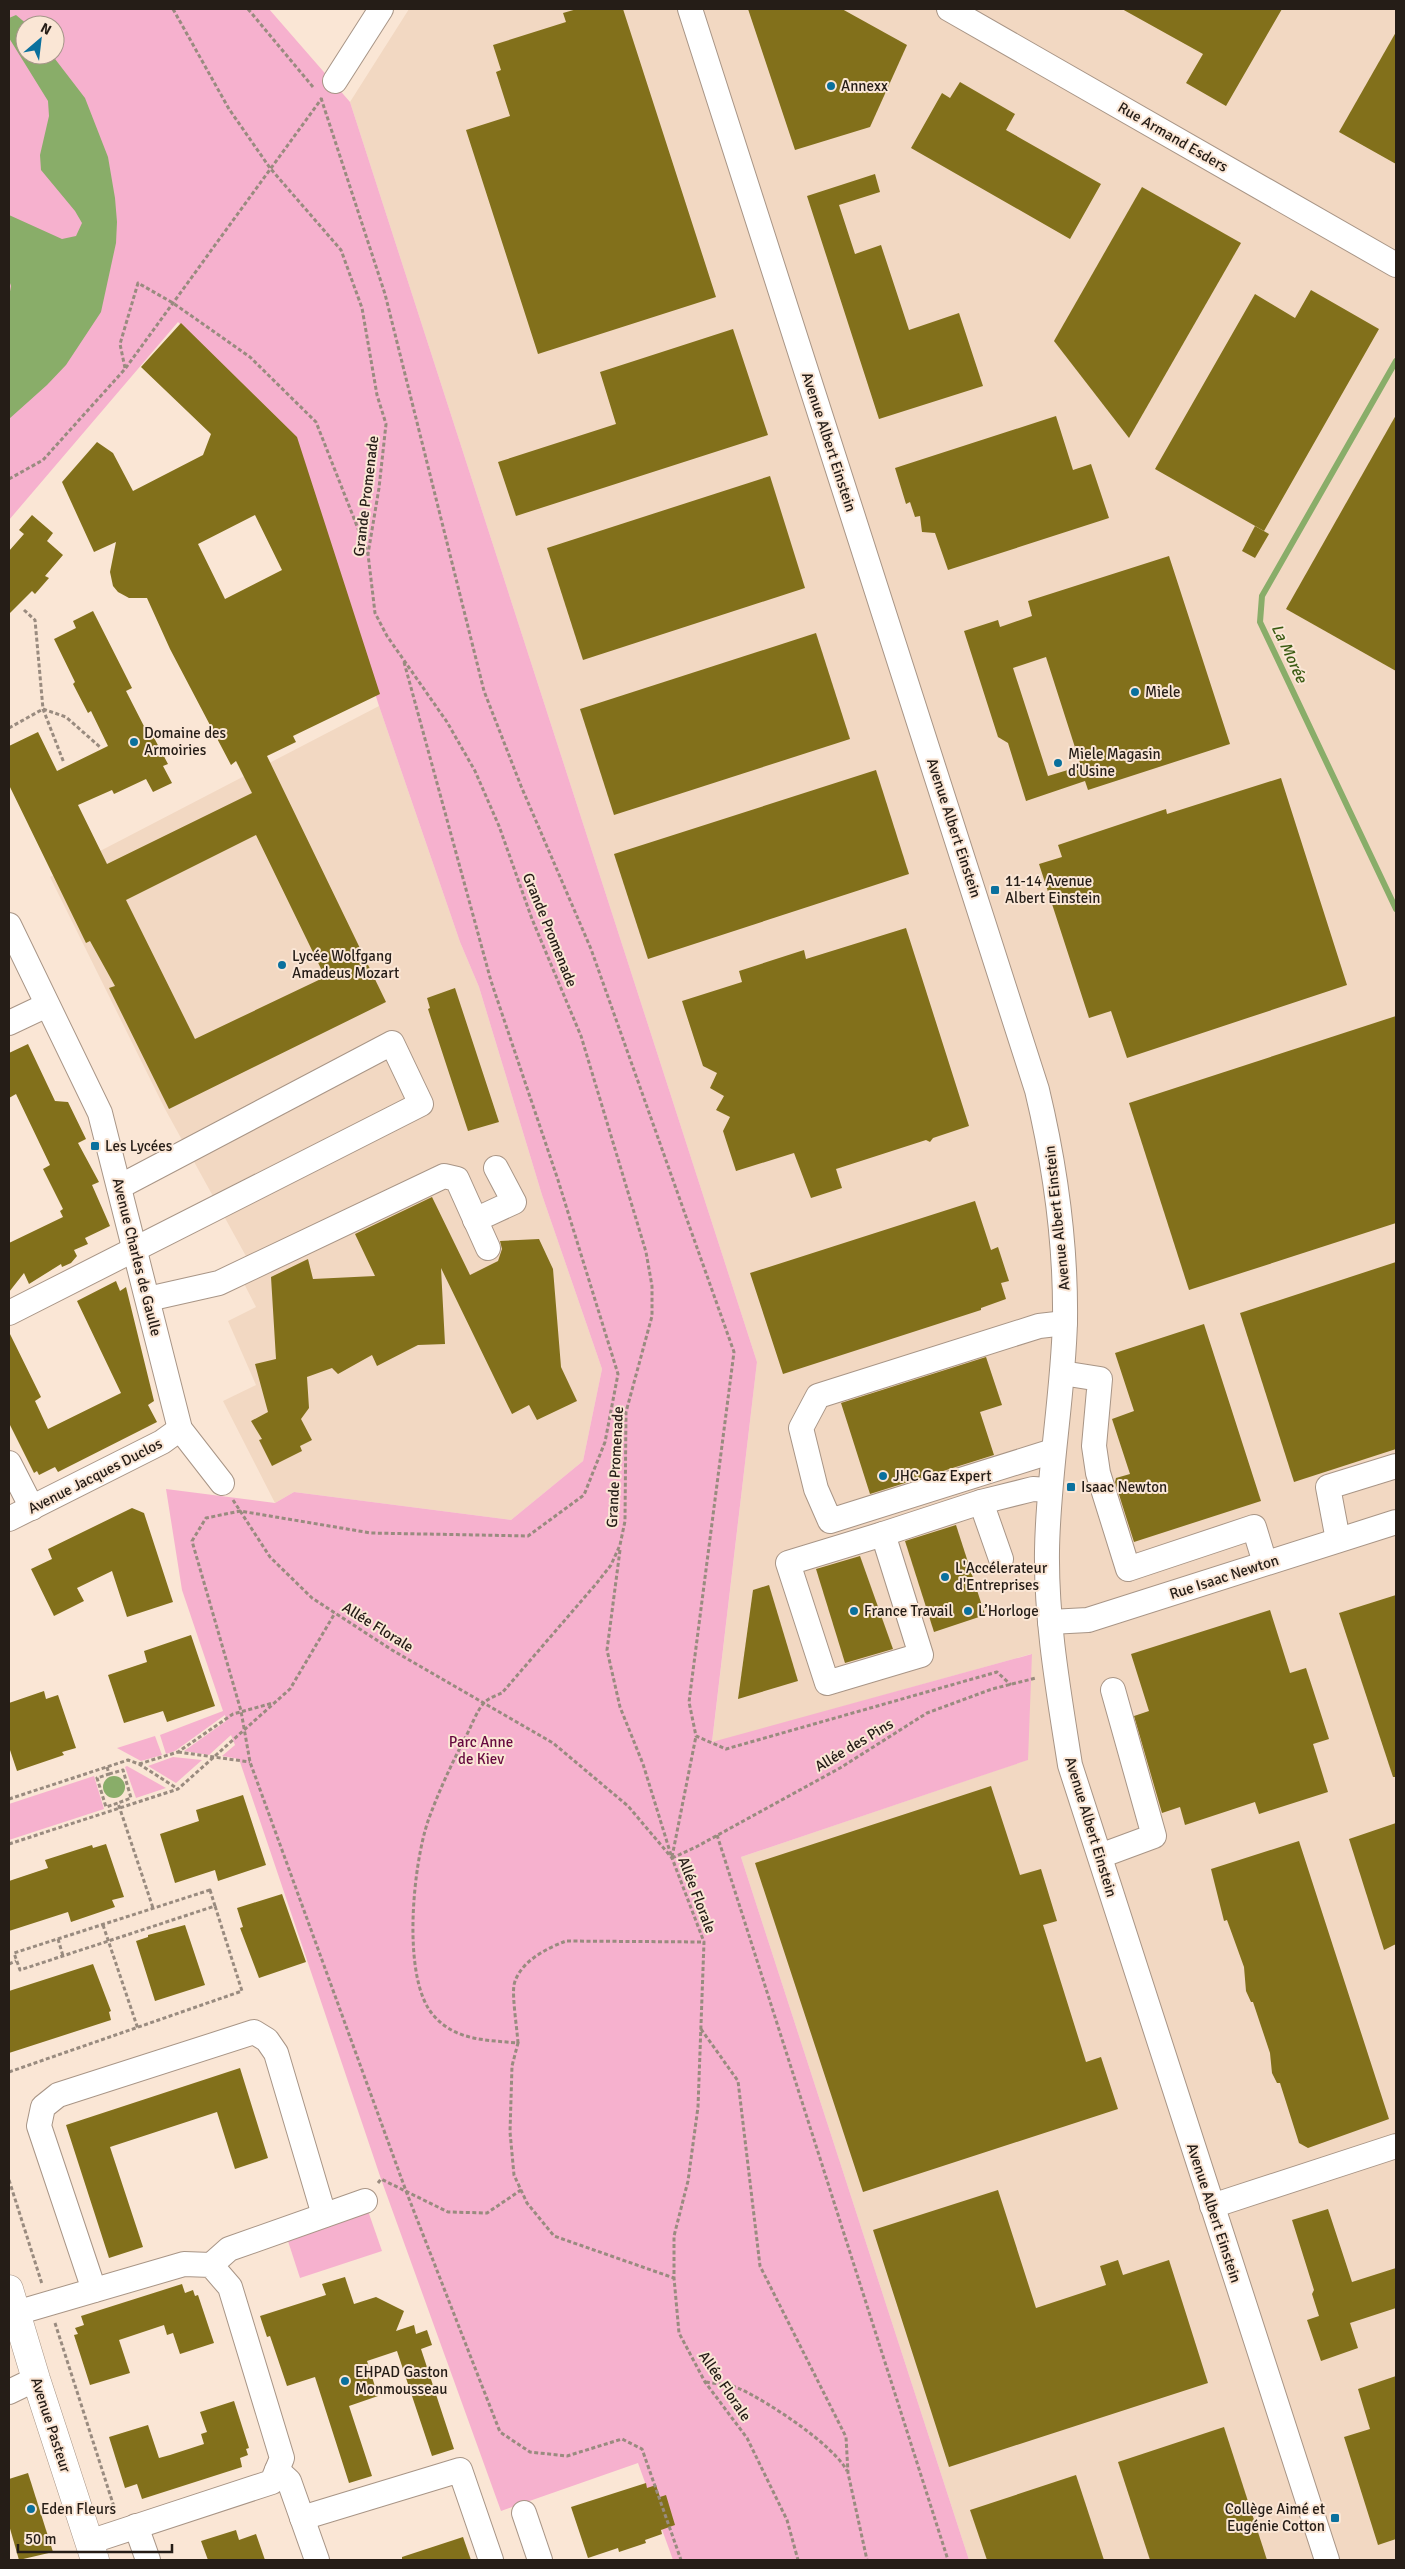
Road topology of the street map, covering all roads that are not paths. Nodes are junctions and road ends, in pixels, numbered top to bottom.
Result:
1 (381, 9) edge
2 (690, 9) edge
3 (949, 9) edge
4 (328, 89) road end
5 (1396, 265) edge
6 (9, 925) edge
7 (47, 1005) junction
8 (9, 1023) edge
9 (496, 1168) dead end
10 (119, 1187) junction
11 (475, 1220) junction
12 (488, 1248) dead end
13 (136, 1251) junction
14 (148, 1300) junction
15 (9, 1313) edge
16 (1065, 1323) junction
17 (1062, 1373) junction
18 (180, 1429) junction
19 (1053, 1451) junction
20 (9, 1463) edge
21 (1396, 1466) edge
22 (222, 1483) road end
23 (1050, 1490) junction
24 (981, 1502) junction
25 (32, 1508) junction
26 (9, 1519) edge
27 (1396, 1522) edge
28 (883, 1534) junction
29 (1338, 1540) junction
30 (1001, 1559) dead end
31 (1265, 1564) junction
32 (1050, 1622) junction
33 (1113, 1690) dead end
34 (1100, 1856) junction
35 (1396, 2146) edge
36 (365, 2201) dead end
37 (1212, 2206) junction
38 (324, 2215) junction
39 (211, 2265) junction
40 (94, 2290) junction
41 (13, 2301) edge
42 (36, 2379) junction
43 (9, 2392) edge
44 (277, 2470) junction
45 (524, 2512) dead end
46 (302, 2518) junction
47 (129, 2528) junction
48 (92, 2551) edge
49 (148, 2560) edge
50 (317, 2560) edge
51 (491, 2560) edge
52 (540, 2560) edge
53 (1327, 2560) edge

1 - 4 street
2 - 16 street, Avenue Albert Einstein
3 - 5 street, Rue Armand Esders
6 - 7 street, Avenue Charles de Gaulle
7 - 8 street
7 - 10 street, Avenue Charles de Gaulle
9 - 11 street
10 - 13 street, Avenue Charles de Gaulle
10 - 13 street
11 - 12 street
11 - 14 street
13 - 14 street, Avenue Charles de Gaulle
13 - 15 street
14 - 18 street, Avenue Charles de Gaulle
16 - 17 street, Avenue Albert Einstein
16 - 19 street
17 - 19 street, Avenue Albert Einstein
17 - 31 street
18 - 22 street
18 - 25 street, Avenue Jacques Duclos
19 - 23 street, Avenue Albert Einstein
20 - 25 street
21 - 29 street
23 - 24 street
23 - 32 street, Avenue Albert Einstein
24 - 28 street
24 - 30 street
25 - 26 street, Avenue Jacques Duclos
27 - 29 street, Rue Isaac Newton
28 - 28 street
29 - 31 street, Rue Isaac Newton
31 - 32 street, Rue Isaac Newton
32 - 34 street, Avenue Albert Einstein
33 - 34 street
34 - 37 street, Avenue Albert Einstein
35 - 37 street
36 - 38 street
37 - 53 street, Avenue Albert Einstein
38 - 39 street
38 - 40 street
39 - 40 street
39 - 44 street
40 - 41 street
41 - 42 main road, Avenue Pasteur
42 - 43 street
42 - 48 main road, Avenue Pasteur
44 - 46 street
44 - 47 street
45 - 52 street
46 - 50 street
46 - 51 street
47 - 48 street
47 - 49 street

